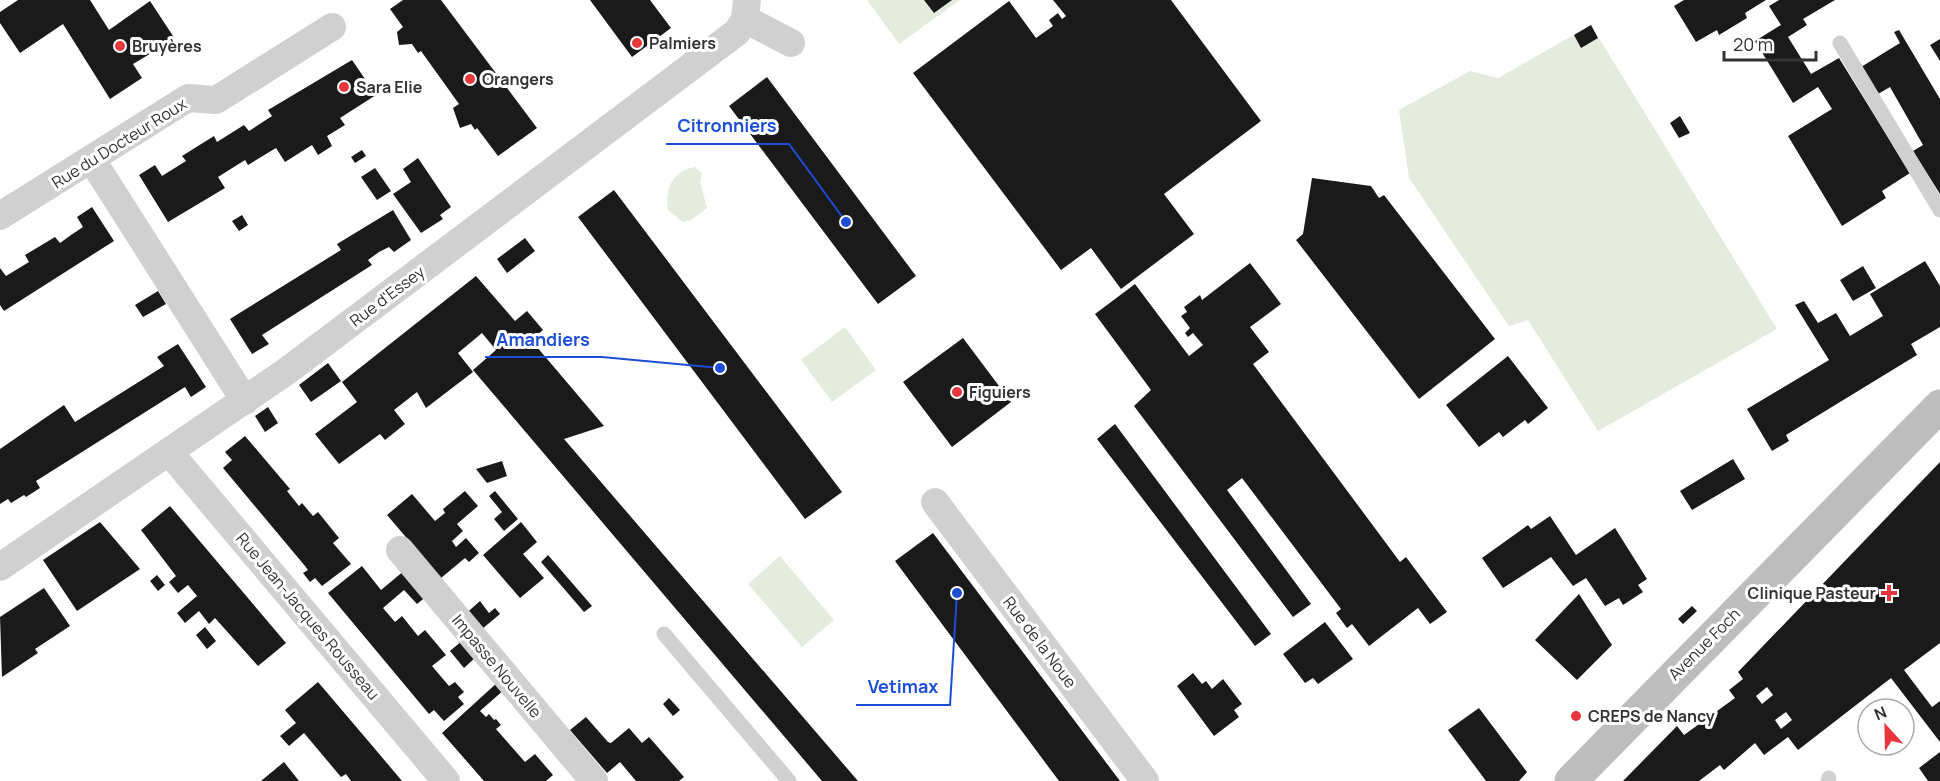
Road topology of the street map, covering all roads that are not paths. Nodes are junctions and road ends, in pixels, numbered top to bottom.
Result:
1 (746, 9) edge
2 (332, 27) dead end
3 (791, 43) dead end
4 (1840, 43) dead end
5 (92, 160) junction
6 (1940, 210) edge
7 (0, 216) edge
8 (245, 401) junction
9 (1936, 421) edge
10 (169, 452) junction
11 (935, 502) dead end
12 (399, 550) dead end
13 (0, 567) edge
14 (664, 634) dead end
15 (446, 781) edge
16 (594, 781) edge
17 (789, 781) edge
18 (1145, 781) edge
19 (1571, 781) edge

1 - 3 street
1 - 8 street, Rue d'Essey
2 - 5 street, Rue du Docteur Roux
4 - 6 lane
5 - 7 street, Rue du Docteur Roux
5 - 8 street
8 - 10 street, Rue d'Essey
9 - 19 street, Avenue Foch
10 - 13 street, Rue d'Essey
10 - 15 street, Rue Jean-Jacques Rousseau
11 - 18 street, Rue de la Noue
12 - 16 street, Impasse Nouvelle
14 - 17 lane

